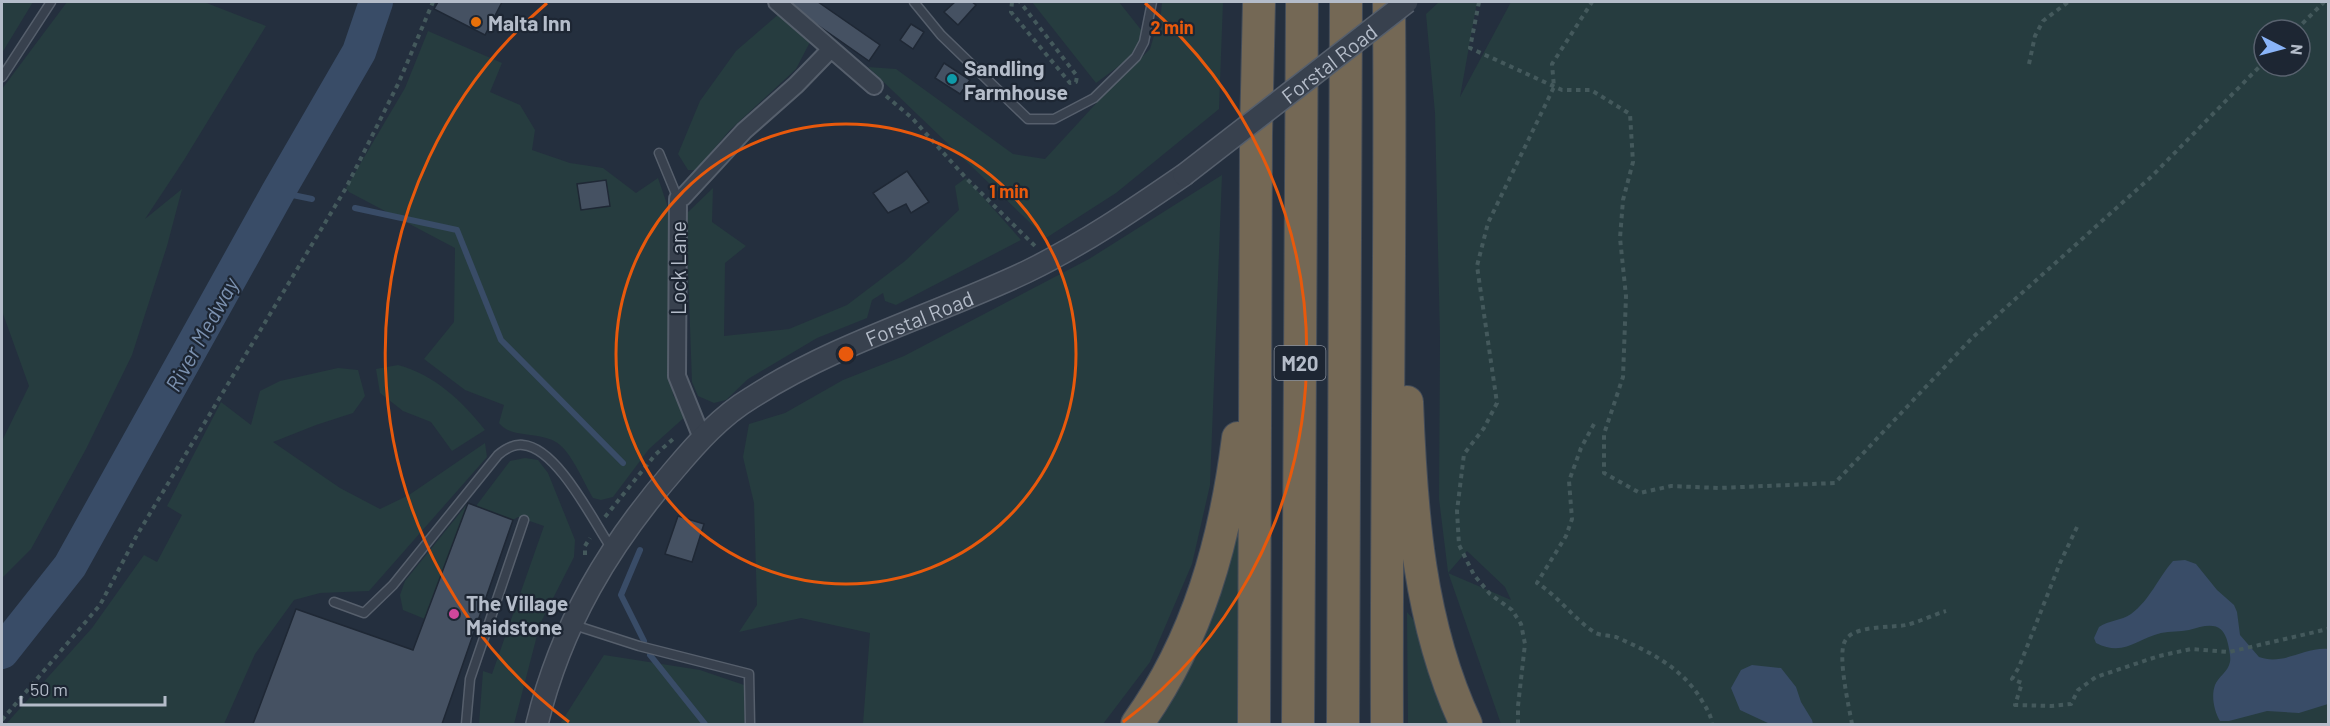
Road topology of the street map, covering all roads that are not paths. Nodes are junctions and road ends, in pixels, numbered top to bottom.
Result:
1 (51, 2) edge
2 (777, 2) edge
3 (914, 2) edge
4 (1152, 2) edge
5 (1260, 2) edge
6 (1302, 2) edge
7 (1346, 2) edge
8 (1389, 2) edge
9 (1407, 2) edge
10 (830, 50) junction
11 (2, 77) edge
12 (874, 86) road end
13 (1256, 135) junction
14 (659, 153) dead end
15 (1390, 165) junction
16 (678, 199) junction
17 (698, 429) junction
18 (524, 520) dead end
19 (612, 550) junction
20 (334, 602) dead end
21 (570, 624) junction
22 (466, 724) edge
23 (537, 724) edge
24 (750, 724) edge
25 (1137, 724) edge
26 (1254, 724) edge
27 (1298, 724) edge
28 (1342, 724) edge
29 (1387, 724) edge
30 (1466, 724) edge

1 - 11 lane
2 - 10 street
3 - 4 lane
5 - 13 highway, M20
6 - 27 highway, M20
7 - 28 highway, M20
8 - 15 highway
9 - 17 street, Forstal Road, bridge
10 - 12 street
10 - 16 street, Lock Lane
13 - 25 highway, M20
13 - 26 highway, M20
14 - 16 lane
15 - 29 highway
15 - 30 highway
16 - 17 street, Lock Lane
17 - 19 street, Forstal Road
18 - 22 lane
19 - 20 lane
19 - 21 street, Forstal Road
21 - 23 street, Forstal Road
21 - 24 lane

